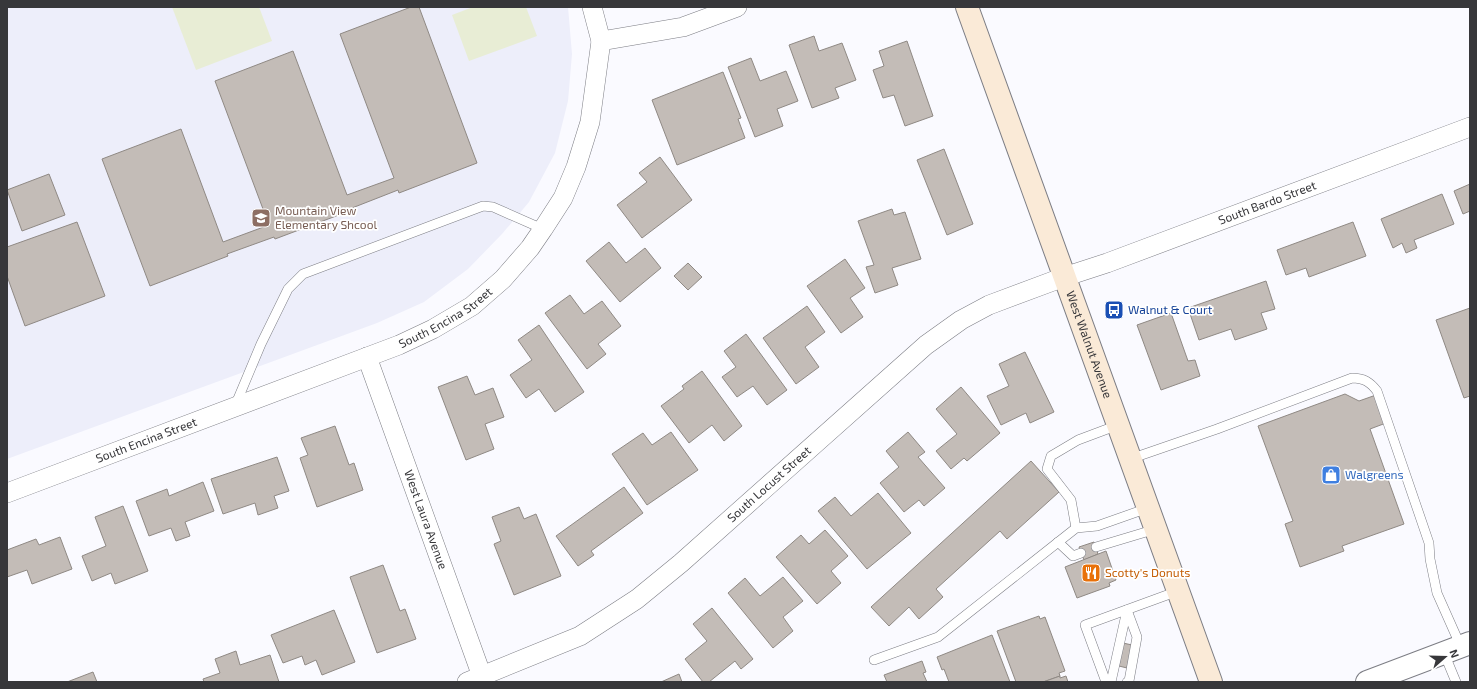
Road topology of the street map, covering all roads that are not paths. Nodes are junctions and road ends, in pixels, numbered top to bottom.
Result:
1 (592, 7) edge
2 (736, 7) edge
3 (968, 7) edge
4 (601, 41) junction
5 (1470, 128) edge
6 (543, 229) junction
7 (1064, 277) junction
8 (367, 357) junction
9 (235, 407) junction
10 (1118, 425) junction
11 (1130, 458) junction
12 (7, 493) edge
13 (1148, 508) junction
14 (1076, 528) junction
15 (1156, 529) junction
16 (1058, 542) junction
17 (1096, 547) dead end
18 (1081, 553) dead end
19 (1178, 591) junction
20 (1127, 610) junction
21 (1458, 648) edge
22 (874, 660) dead end
23 (477, 680) edge
24 (1106, 682) edge
25 (1111, 682) edge
26 (1127, 682) edge
27 (1211, 682) edge
28 (1368, 682) edge
29 (1456, 682) edge

1 - 4 street
2 - 4 street
3 - 7 main road, West Walnut Avenue
4 - 6 street, South Encina Street
5 - 7 street, South Bardo Street
6 - 8 street, South Encina Street
6 - 9 lane
7 - 10 main road, West Walnut Avenue
7 - 23 street, South Locust Street
8 - 9 street, South Encina Street
8 - 23 street, West Laura Avenue
9 - 12 street, South Encina Street
10 - 11 main road, West Walnut Avenue
10 - 14 lane
11 - 13 main road, West Walnut Avenue
11 - 21 lane
13 - 14 lane
13 - 15 main road, West Walnut Avenue
14 - 16 lane
15 - 17 lane
15 - 19 main road, West Walnut Avenue
16 - 18 lane
16 - 22 lane
19 - 20 lane
19 - 27 main road, West Walnut Avenue
20 - 24 lane
20 - 25 lane
20 - 26 lane
21 - 28 street
21 - 29 lane

